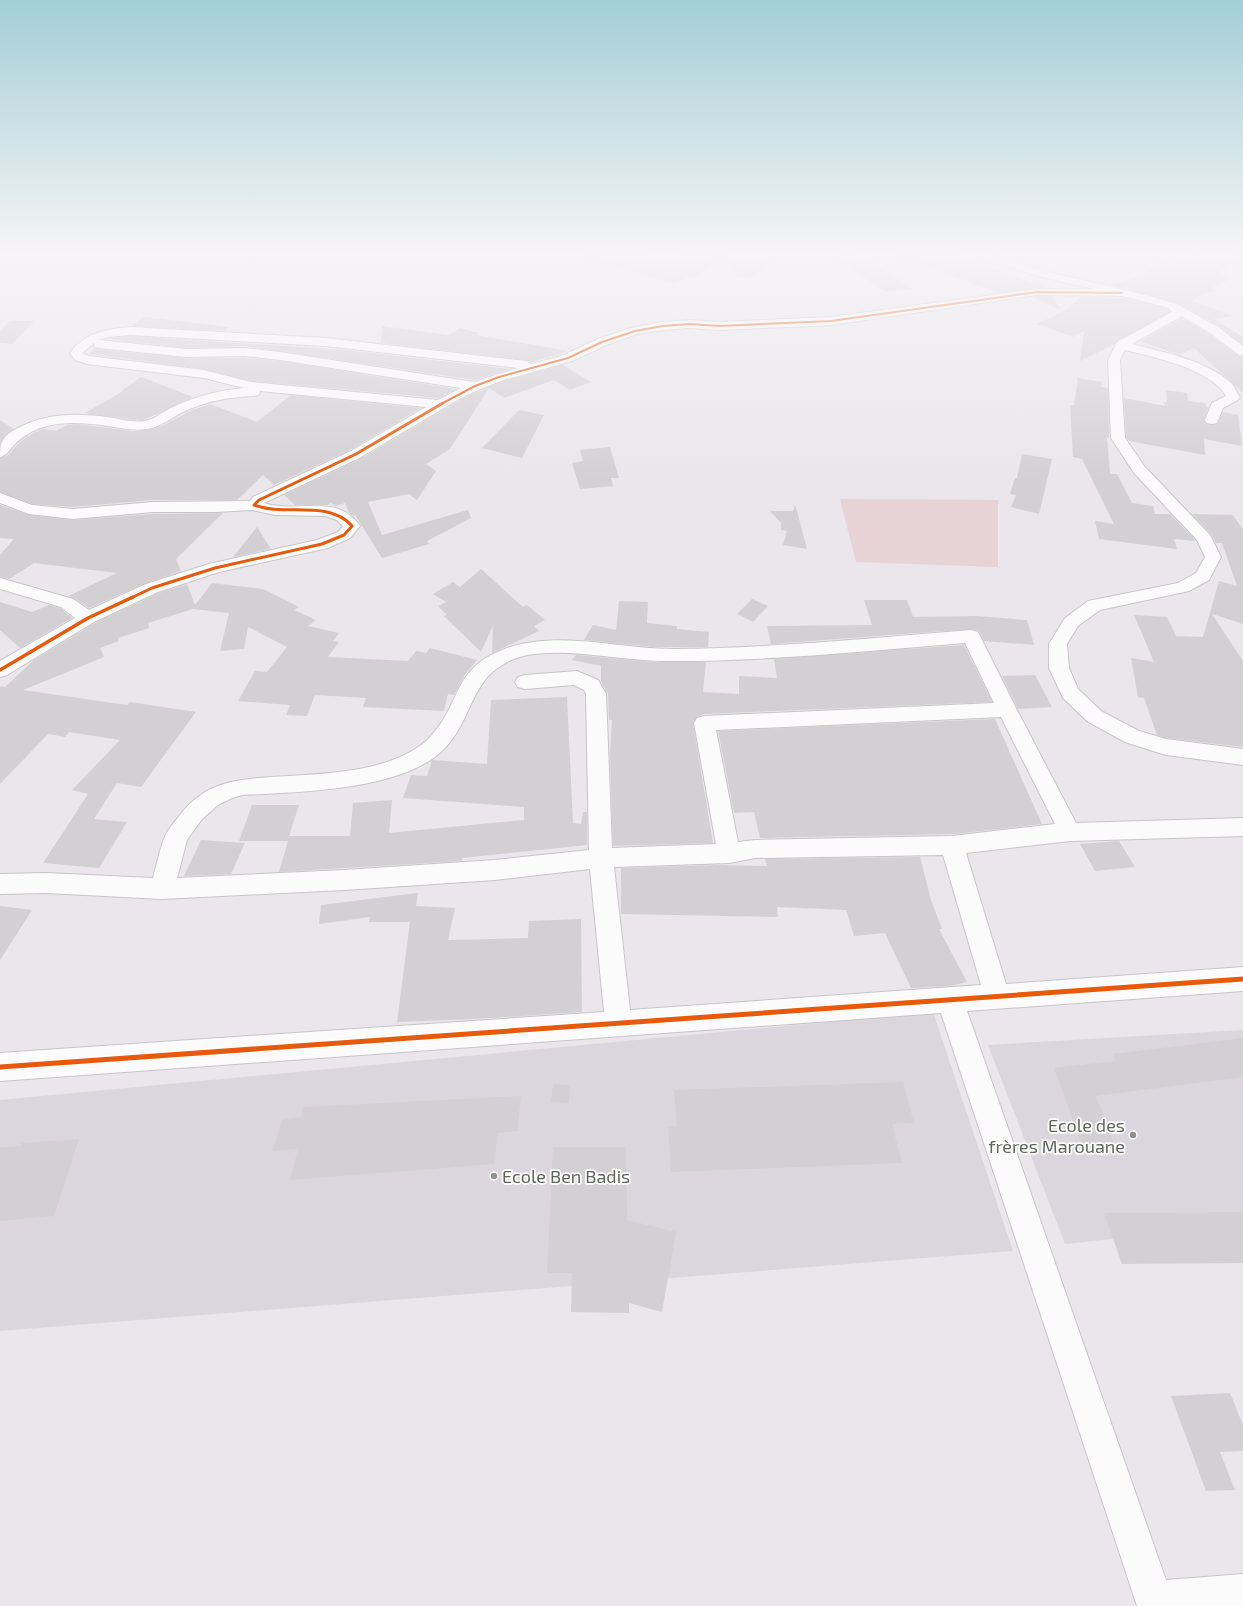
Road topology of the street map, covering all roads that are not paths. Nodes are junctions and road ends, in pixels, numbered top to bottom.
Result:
1 (646, 329) edge
2 (1150, 329) edge
3 (1212, 329) edge
4 (85, 343) junction
5 (1121, 345) junction
6 (1243, 352) edge
7 (538, 366) junction
8 (475, 386) junction
9 (292, 390) junction
10 (1238, 396) edge
11 (440, 404) junction
12 (1212, 420) dead end
13 (0, 453) edge
14 (0, 498) edge
15 (254, 505) junction
16 (0, 583) edge
17 (88, 618) junction
18 (0, 670) edge
19 (525, 682) dead end
20 (1007, 710) junction
21 (1243, 757) edge
22 (1243, 827) edge
23 (1070, 832) junction
24 (952, 845) junction
25 (729, 853) junction
26 (601, 858) junction
27 (0, 884) edge
28 (162, 889) junction
29 (1243, 979) edge
30 (997, 997) junction
31 (950, 1000) junction
32 (618, 1024) junction
33 (0, 1067) edge
34 (1243, 1593) edge

1 - 7 street
2 - 5 street
3 - 6 street
4 - 7 street
4 - 8 street
4 - 9 street
5 - 10 street
5 - 21 street
7 - 8 street
8 - 11 street
9 - 11 street
9 - 13 street
10 - 12 street
11 - 15 street
14 - 15 street
15 - 17 street
16 - 17 street
17 - 18 street
19 - 26 street
20 - 23 street
20 - 25 street
20 - 28 street
22 - 23 street
23 - 24 street
24 - 25 street
24 - 30 street
25 - 26 street
26 - 28 street
26 - 32 street
27 - 28 street
29 - 30 street
30 - 31 street
31 - 32 street
31 - 34 street
32 - 33 street

